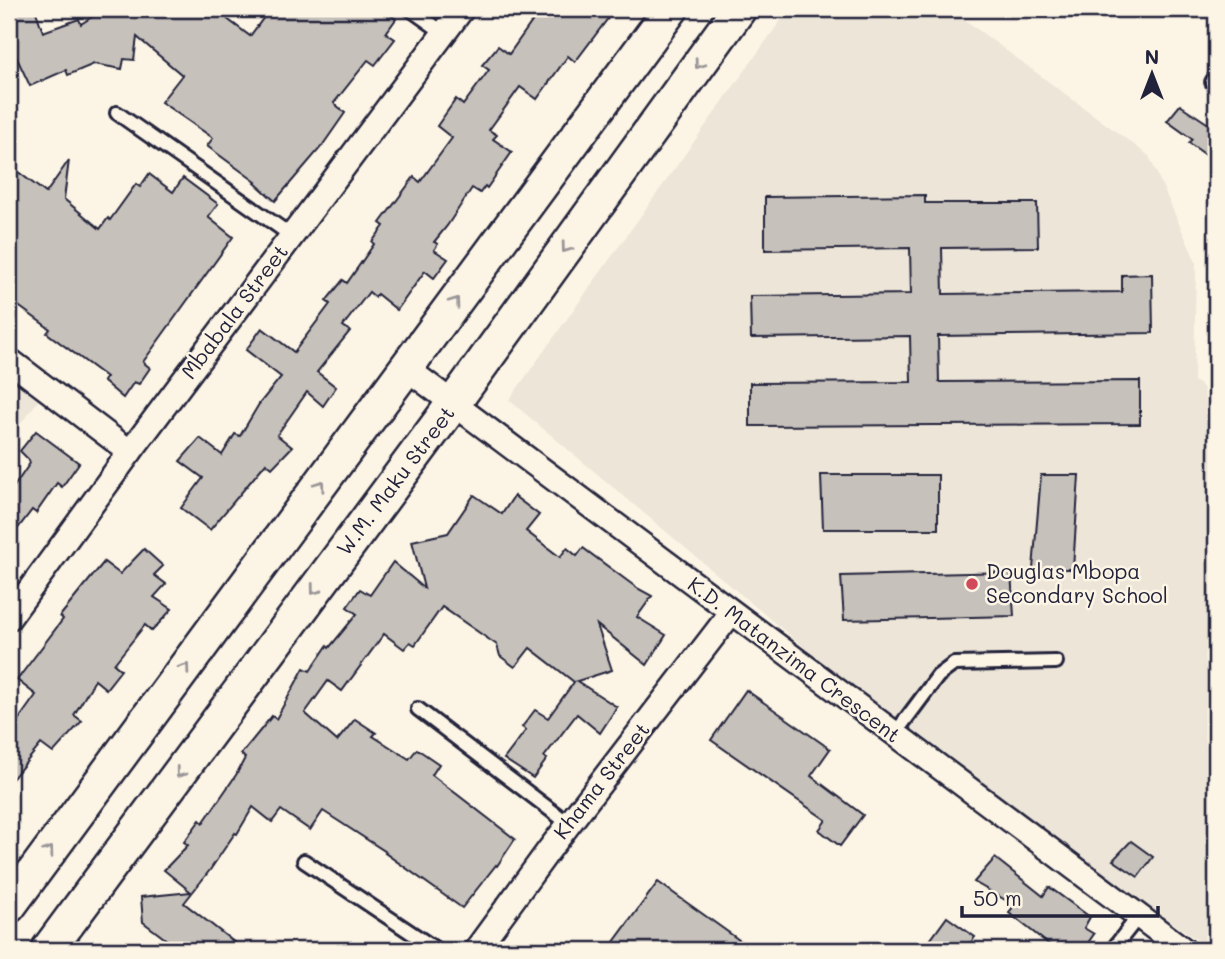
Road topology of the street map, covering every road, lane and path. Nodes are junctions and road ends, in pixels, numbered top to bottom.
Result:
1 (410, 9) edge
2 (463, 9) edge
3 (671, 9) edge
4 (739, 9) edge
5 (444, 33) junction
6 (117, 113) dead end
7 (292, 236) junction
8 (9, 360) edge
9 (406, 368) junction
10 (453, 404) junction
11 (130, 452) junction
12 (731, 613) junction
13 (9, 618) edge
14 (1056, 662) dead end
15 (418, 709) dead end
16 (894, 735) junction
17 (569, 824) junction
18 (304, 861) dead end
19 (9, 906) edge
20 (1138, 916) junction
21 (48, 950) edge
22 (438, 950) edge
23 (476, 950) edge
24 (1112, 950) edge
25 (1184, 950) edge

1 - 5 lane
2 - 5 street, Mbabala Street
9 -> 3 street
4 -> 10 street, W.M. Maku Street
5 - 7 street, Mbabala Street
6 - 7 lane
7 - 11 street, Mbabala Street
8 - 11 street
9 - 10 street, K.D. Matanzima Crescent
19 -> 9 street
10 - 12 street, K.D. Matanzima Crescent
10 -> 21 street, W.M. Maku Street
11 - 13 street, Mbabala Street
12 - 16 street, K.D. Matanzima Crescent
12 - 17 street, Khama Street
14 - 16 lane
15 - 17 lane
16 - 20 street, K.D. Matanzima Crescent
17 - 23 street, Khama Street
18 - 22 lane
20 - 24 lane
20 - 25 street, K.D. Matanzima Crescent

